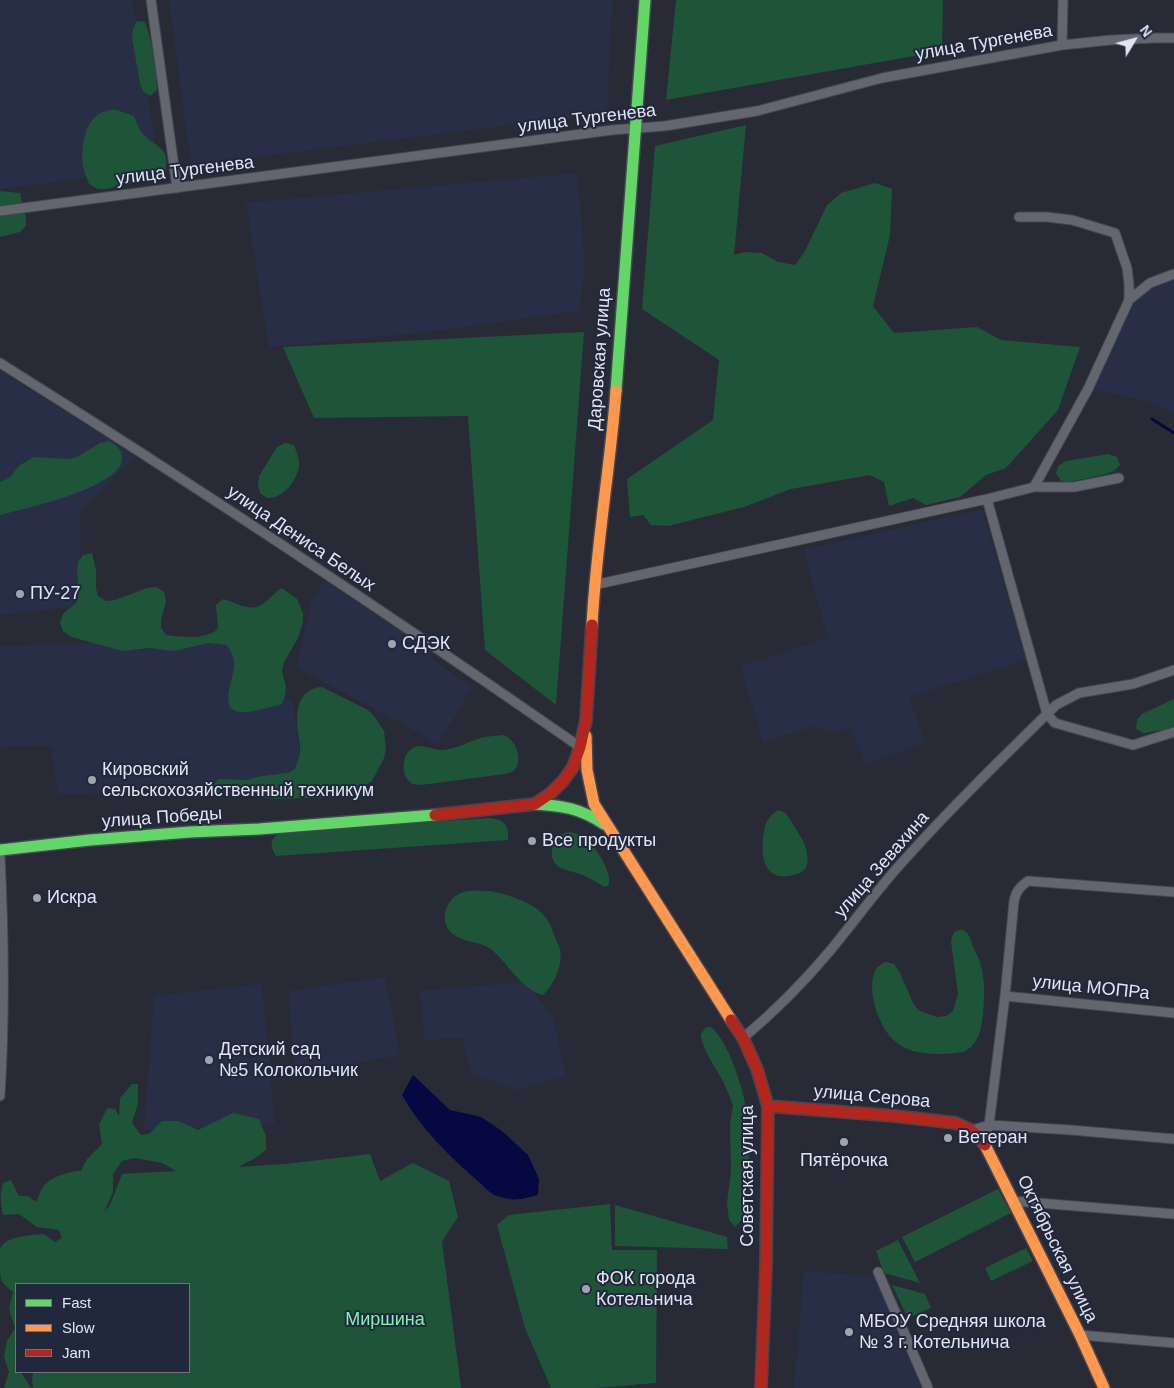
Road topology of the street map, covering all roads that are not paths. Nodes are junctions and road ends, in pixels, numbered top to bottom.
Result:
1 (150, 0) edge
2 (645, 0) edge
3 (1062, 0) edge
4 (1174, 38) edge
5 (1062, 45) junction
6 (634, 128) junction
7 (177, 188) junction
8 (0, 211) edge
9 (1019, 217) dead end
10 (1174, 274) edge
11 (1129, 300) junction
12 (0, 363) edge
13 (1119, 478) dead end
14 (1034, 487) junction
15 (987, 499) junction
16 (594, 585) junction
17 (1174, 670) edge
18 (1047, 714) junction
19 (586, 720) junction
20 (1174, 732) edge
21 (580, 747) junction
22 (589, 787) joint
23 (536, 804) junction
24 (572, 808) joint
25 (609, 828) junction
26 (0, 850) edge
27 (0, 856) edge
28 (1174, 892) edge
29 (1005, 996) junction
30 (1174, 1013) edge
31 (743, 1038) junction
32 (0, 1096) edge
33 (768, 1106) junction
34 (989, 1125) junction
35 (972, 1130) junction
36 (1174, 1139) edge
37 (984, 1142) junction
38 (1014, 1200) junction
39 (1174, 1214) edge
40 (878, 1272) dead end
41 (1080, 1335) junction
42 (1174, 1343) edge
43 (761, 1388) edge
44 (928, 1388) edge
45 (1104, 1388) edge

1 - 7 street
2 - 6 main road, Даровская улица
3 - 5 street
4 - 5 street, улица Тургенева
5 - 6 street, улица Тургенева
6 - 7 street, улица Тургенева
6 - 16 main road, Даровская улица
7 - 8 street, улица Тургенева
9 - 11 street
10 - 11 street
11 - 14 street
12 - 21 street, улица Дениса Белых
13 - 14 street
14 - 15 street
15 - 16 street
15 - 18 street
16 - 19 main road, Даровская улица
17 - 18 street, улица Зевахина
18 - 20 street
18 - 31 street, улица Зевахина
19 - 21 main road, Даровская улица
19 - 22 main road, Даровская улица
21 - 23 main road, Даровская улица
22 - 25 main road, Советская улица
23 - 24 main road, улица Победы
23 - 26 main road, улица Победы
24 - 25 main road, Советская улица
25 - 31 main road, Советская улица
27 - 32 street
28 - 29 street
29 - 30 street, улица МОПРа
29 - 34 street
31 - 33 main road, Советская улица
33 - 35 main road, улица Серова
33 - 43 main road, Советская улица
34 - 35 street
34 - 36 street
34 - 37 street
35 - 37 main road, Октябрьская улица
37 - 38 main road, Октябрьская улица
38 - 39 street
38 - 41 main road, Октябрьская улица
40 - 44 street
41 - 42 street
41 - 45 main road, Октябрьская улица

